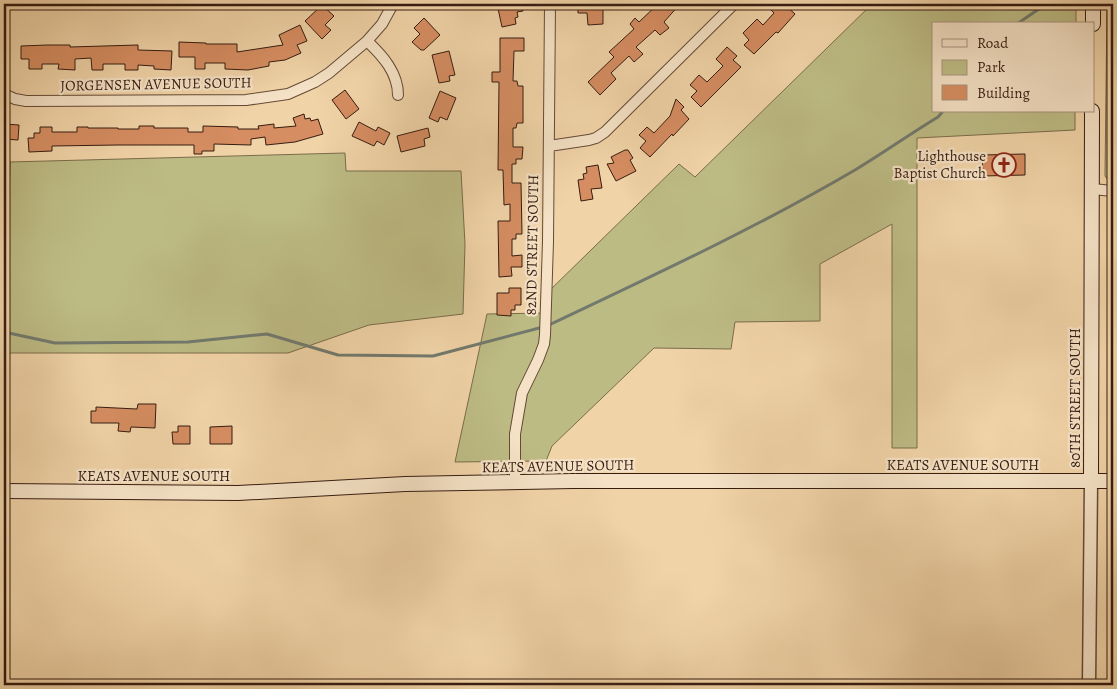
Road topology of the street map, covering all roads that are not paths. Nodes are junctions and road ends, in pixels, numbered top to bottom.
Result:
1 (393, 4) edge
2 (550, 4) edge
3 (734, 4) edge
4 (1093, 4) edge
5 (1093, 22) edge
6 (367, 41) junction
7 (4, 94) edge
8 (398, 95) dead end
9 (1092, 112) edge
10 (549, 146) junction
11 (1092, 189) junction
12 (1113, 191) edge
13 (1091, 481) junction
14 (1113, 481) edge
15 (515, 482) junction
16 (4, 491) edge
17 (1089, 685) edge

1 - 6 street, JORGENSEN AVENUE SOUTH
2 - 10 street, 82ND STREET SOUTH
3 - 10 street
4 - 5 main road
6 - 7 street, JORGENSEN AVENUE SOUTH
6 - 8 street
9 - 11 main road, 80TH STREET SOUTH
10 - 15 street, 82ND STREET SOUTH
11 - 12 street
11 - 13 main road, 80TH STREET SOUTH
13 - 14 main road, KEATS AVENUE SOUTH
13 - 15 main road, KEATS AVENUE SOUTH
13 - 17 street, 80TH STREET SOUTH
15 - 16 main road, KEATS AVENUE SOUTH

